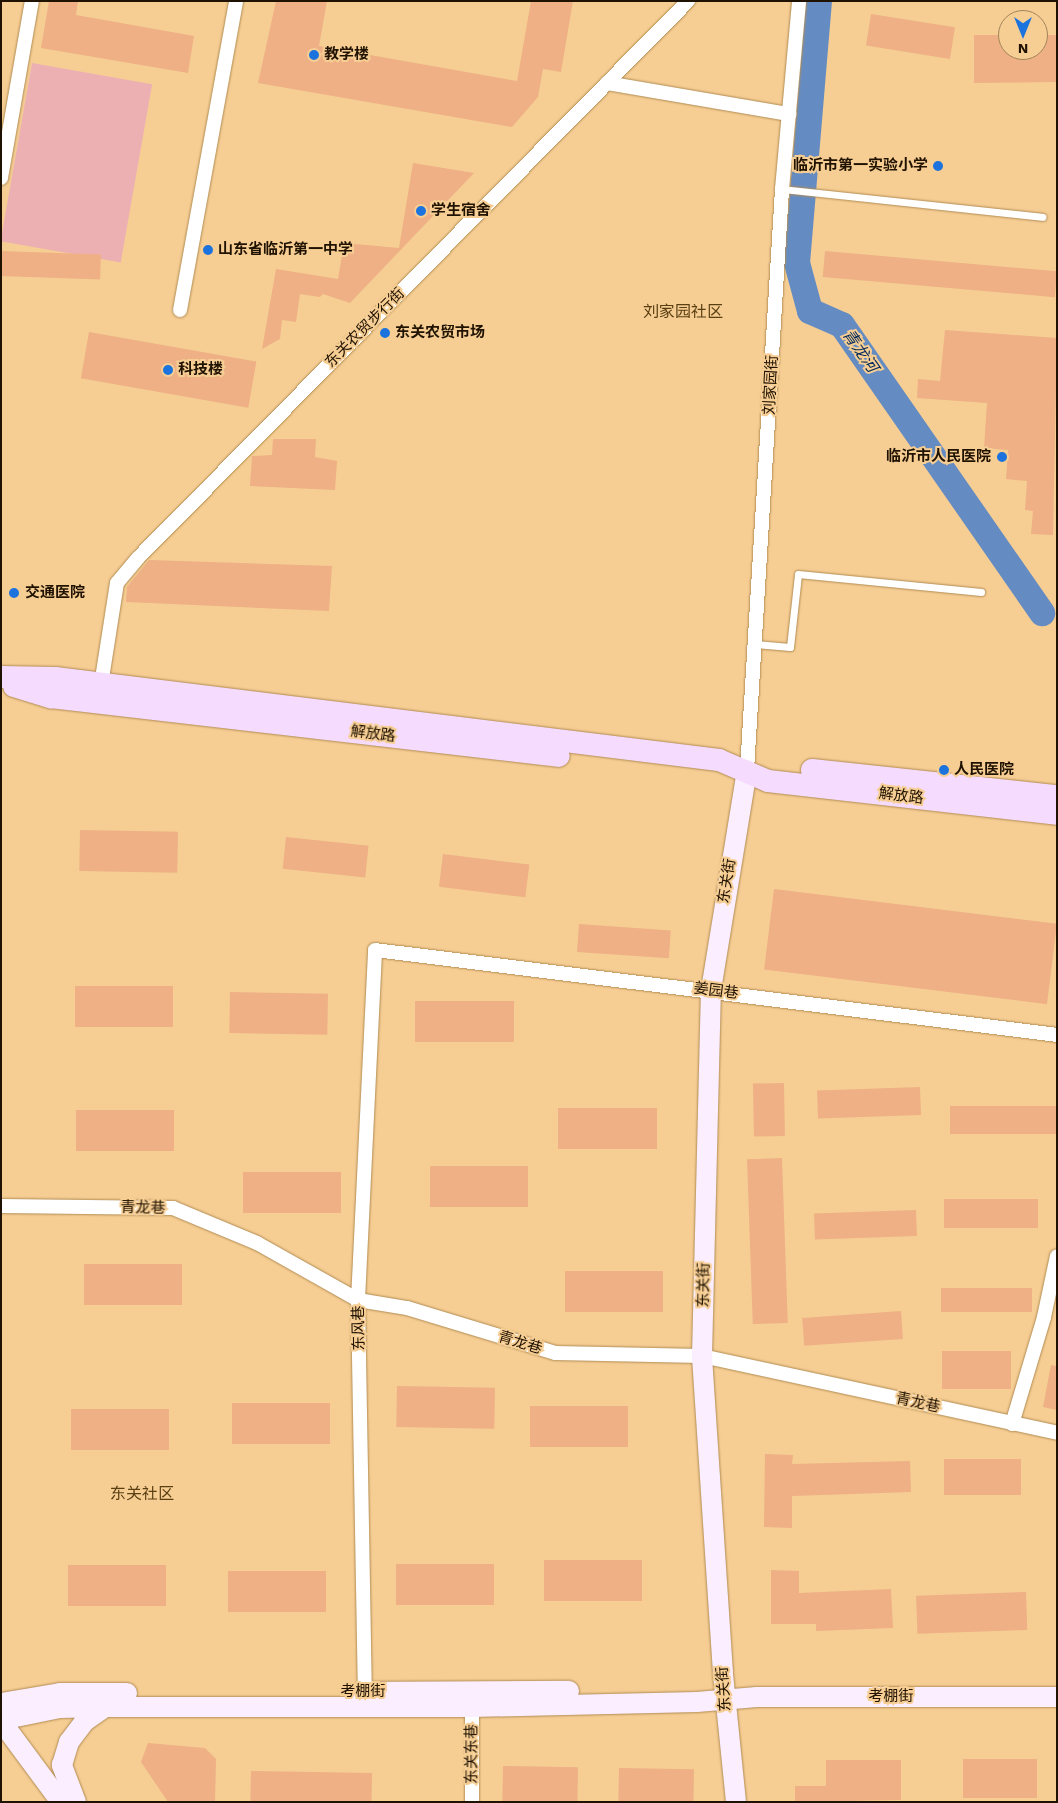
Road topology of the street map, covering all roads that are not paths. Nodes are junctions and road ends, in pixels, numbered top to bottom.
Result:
1 (32, 1) edge
2 (236, 1) edge
3 (688, 1) edge
4 (799, 1) edge
5 (607, 84) junction
6 (789, 114) junction
7 (1, 178) edge
8 (782, 189) junction
9 (1043, 217) dead end
10 (180, 310) dead end
11 (981, 592) dead end
12 (755, 644) junction
13 (1, 677) edge
14 (1, 682) edge
15 (100, 685) junction
16 (747, 770) junction
17 (1057, 796) edge
18 (1057, 814) edge
19 (375, 950) joint
20 (710, 990) junction
21 (1057, 1035) edge
22 (1, 1206) edge
23 (1057, 1256) edge
24 (358, 1300) junction
25 (702, 1356) junction
26 (1012, 1424) junction
27 (1057, 1433) edge
28 (1057, 1696) edge
29 (725, 1698) junction
30 (365, 1699) junction
31 (1, 1703) edge
32 (105, 1707) junction
33 (472, 1707) junction
34 (1, 1721) edge
35 (61, 1802) edge
36 (76, 1802) edge
37 (472, 1802) edge
38 (736, 1802) edge

1 - 7 street
2 - 10 street
3 - 5 street, 东关农贸步行街
4 - 6 street, 刘家园街
5 - 6 street
5 - 15 street, 东关农贸步行街
6 - 8 street, 刘家园街
8 - 9 lane
8 - 12 street, 刘家园街
11 - 12 lane
12 - 16 street, 刘家园街
13 - 15 main road, 解放路
14 - 16 main road, 解放路
15 - 16 main road, 解放路
16 - 17 main road, 解放路
16 - 18 main road, 解放路
16 - 20 street, 东关街
19 - 20 street, 姜园巷
19 - 24 street, 东风巷
20 - 21 street, 姜园巷
20 - 25 street, 东关街
22 - 24 street, 青龙巷
23 - 26 street
24 - 25 street, 青龙巷
24 - 30 street, 东风巷
25 - 26 street, 青龙巷
25 - 29 street, 东关街
26 - 27 street, 青龙巷
28 - 29 street, 考棚街
29 - 30 street, 考棚街
29 - 33 street, 考棚街
29 - 38 street, 东关街
30 - 31 street, 考棚街
30 - 32 street, 考棚街
30 - 33 street, 考棚街
32 - 34 street, 考棚街
32 - 36 street
33 - 37 street, 东关东巷
34 - 35 street

